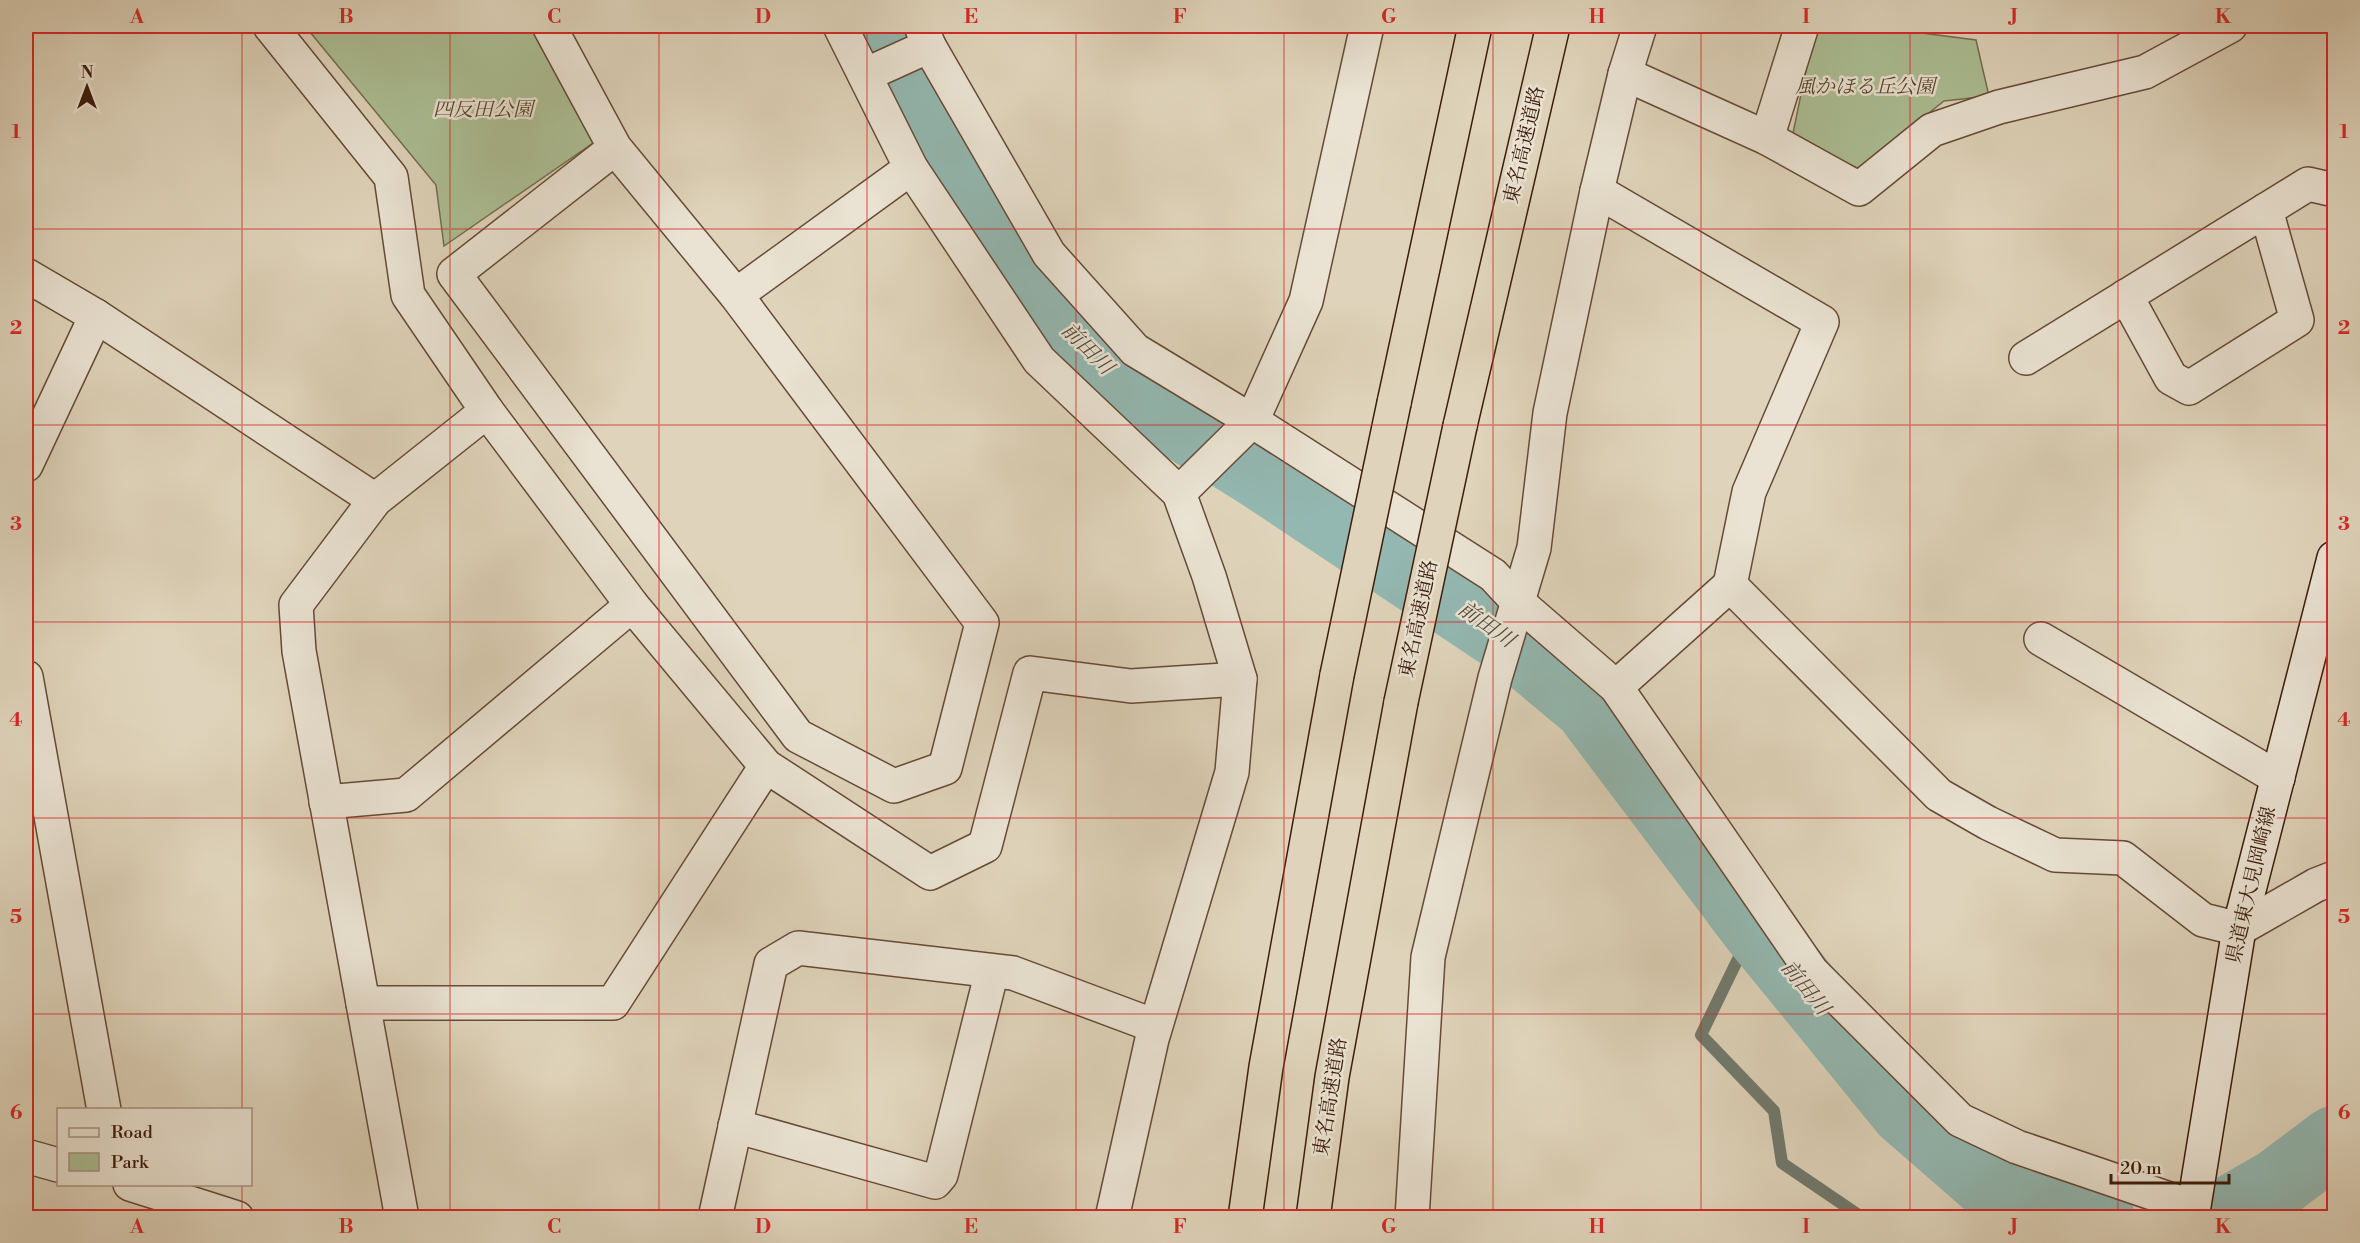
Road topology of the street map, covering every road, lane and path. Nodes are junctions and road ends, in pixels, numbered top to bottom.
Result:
1 (270, 26) edge
2 (549, 26) edge
3 (840, 26) edge
4 (1367, 26) edge
5 (1475, 26) edge
6 (1553, 26) edge
7 (1640, 26) edge
8 (1802, 26) edge
9 (2208, 30) edge
10 (925, 35) edge
11 (1625, 74) junction
12 (865, 75) junction
13 (1767, 138) junction
14 (615, 148) junction
15 (911, 168) junction
16 (2334, 189) edge
17 (1597, 191) junction
18 (2266, 210) junction
19 (26, 275) edge
20 (736, 295) junction
21 (2126, 296) junction
22 (96, 316) junction
23 (2026, 358) dead end
24 (487, 411) junction
25 (1252, 421) junction
26 (26, 465) edge
27 (1179, 493) junction
28 (375, 500) junction
29 (2334, 558) edge
30 (1730, 585) junction
31 (1519, 603) junction
32 (632, 605) junction
33 (2041, 639) dead end
34 (26, 676) edge
35 (1240, 679) junction
36 (1616, 687) junction
37 (766, 766) junction
38 (2278, 778) junction
39 (326, 802) junction
40 (2334, 878) edge
41 (2239, 929) junction
42 (992, 971) junction
43 (363, 1003) junction
44 (1155, 1026) junction
45 (104, 1108) edge
46 (735, 1126) junction
47 (26, 1156) edge
48 (57, 1165) edge
49 (133, 1186) edge
50 (2193, 1212) edge
51 (237, 1218) edge
52 (402, 1218) edge
53 (715, 1218) edge
54 (1112, 1218) edge
55 (1245, 1218) edge
56 (1313, 1218) edge
57 (1412, 1218) edge

1 - 24 street
2 - 14 street
3 - 12 street
4 - 25 street
5 - 55 highway, bridge
6 - 56 highway, 東名高速道路, bridge
7 - 11 street
8 - 13 street
9 - 13 street
10 - 12 street
10 - 25 street
11 - 13 street
11 - 17 street
12 - 15 street
14 - 20 street
14 - 20 street
15 - 20 street
15 - 27 street
16 - 18 street
17 - 30 street
17 - 31 street
18 - 21 street
18 - 21 street
19 - 22 street
21 - 23 street
22 - 26 street
22 - 28 street
24 - 28 street
24 - 32 street
25 - 27 street
25 - 31 street
27 - 35 street
28 - 39 street
29 - 38 street, 県道東大見岡崎線
30 - 36 street
30 - 41 street
31 - 36 street
31 - 57 street
32 - 37 street
32 - 39 street
33 - 38 street
34 - 45 street
35 - 37 street
35 - 44 street
36 - 50 street
37 - 43 street
38 - 41 street, 県道東大見岡崎線
39 - 43 street
40 - 41 street
41 - 50 street, 県道東大見岡崎線
42 - 44 street
42 - 46 street
42 - 46 street
43 - 52 street
44 - 54 street
46 - 53 street
47 - 48 street
49 - 51 street

